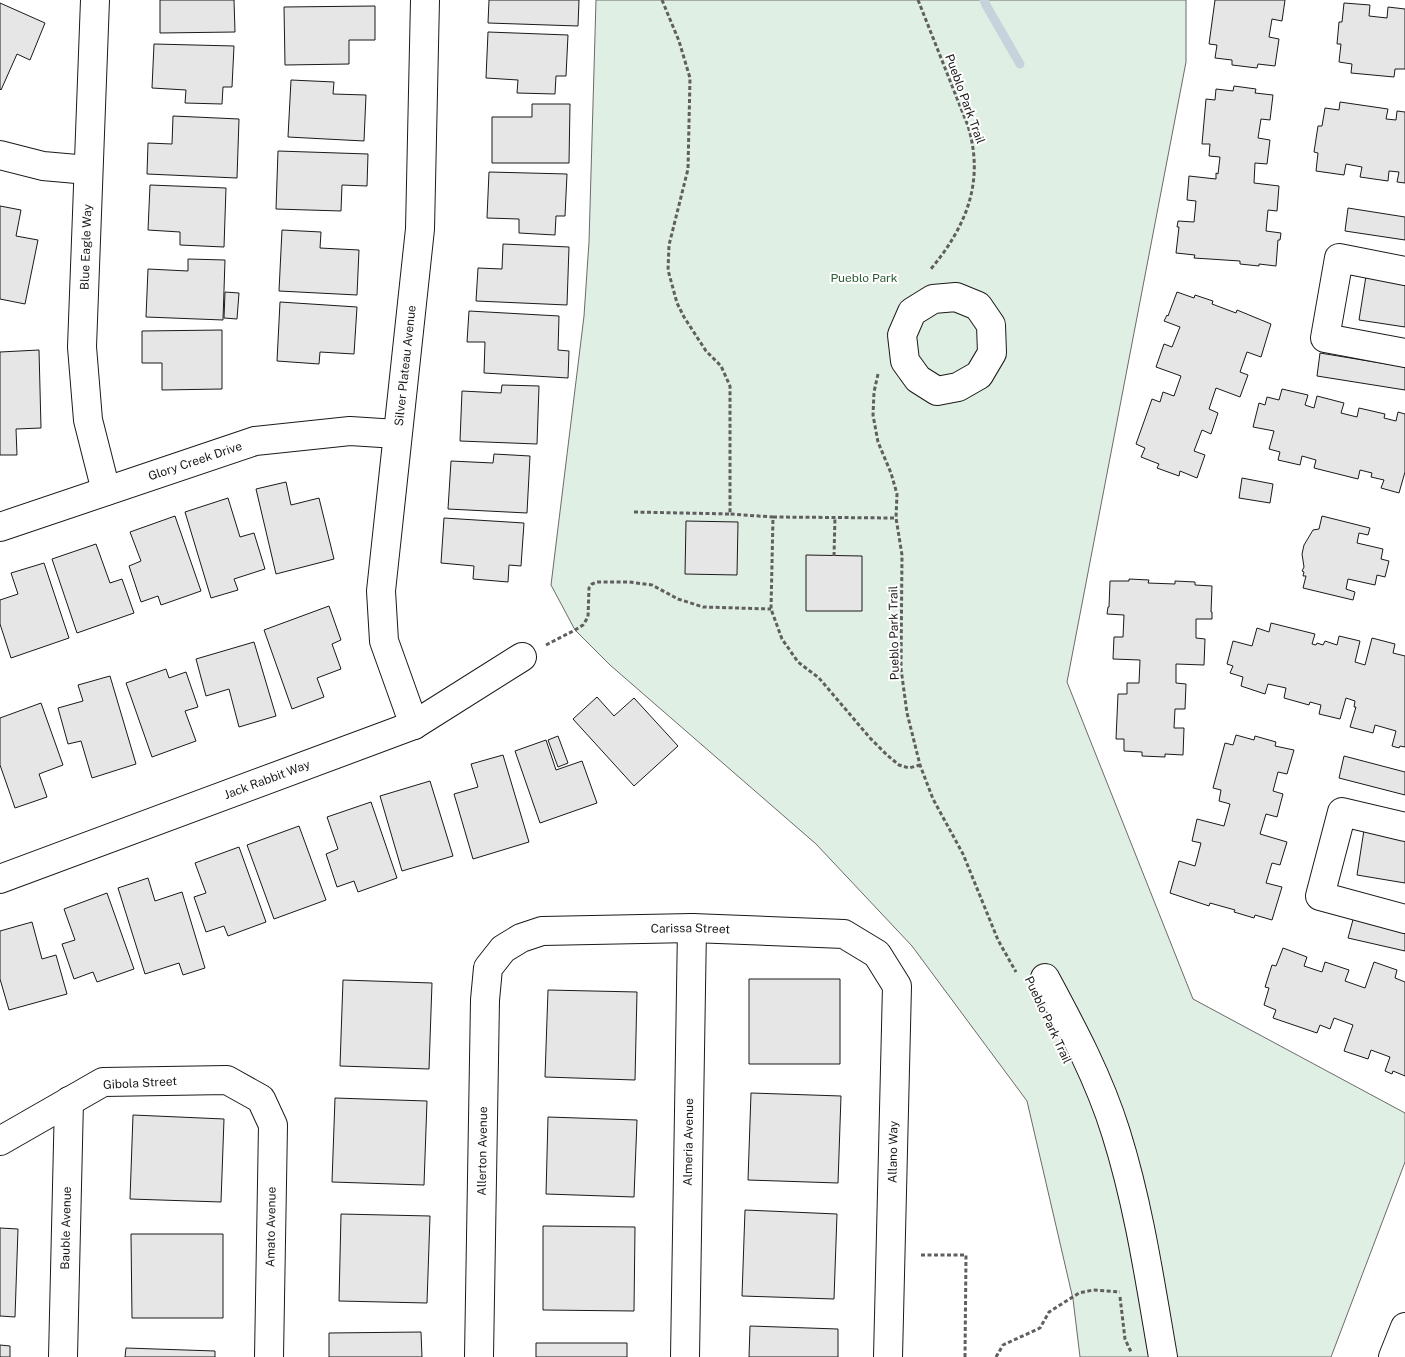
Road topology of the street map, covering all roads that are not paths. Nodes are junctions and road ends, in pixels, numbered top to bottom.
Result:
1 (94, 0) edge
2 (425, 0) edge
3 (0, 155) edge
4 (88, 170) junction
5 (1405, 270) edge
6 (1405, 353) edge
7 (397, 434) junction
8 (106, 491) junction
9 (0, 527) edge
10 (522, 657) road end
11 (414, 725) junction
12 (1405, 827) edge
13 (0, 879) edge
14 (1405, 918) edge
15 (692, 928) junction
16 (502, 949) joint
17 (877, 954) joint
18 (1032, 978) road end
19 (261, 1099) joint
20 (69, 1101) junction
21 (0, 1141) edge
22 (1405, 1327) edge
23 (64, 1357) edge
24 (269, 1357) edge
25 (480, 1357) edge
26 (685, 1357) edge
27 (888, 1357) edge
28 (1163, 1357) edge
29 (1393, 1357) edge

1 - 4 street, Blue Eagle Way
2 - 7 street, Silver Plateau Avenue
3 - 4 street
4 - 8 street, Blue Eagle Way
5 - 6 street
7 - 8 street, Glory Creek Drive
7 - 11 street, Silver Plateau Avenue
8 - 9 street, Glory Creek Drive
10 - 11 street, Jack Rabbit Way
11 - 13 street, Jack Rabbit Way
12 - 14 street
15 - 16 street, Carissa Street
15 - 17 street, Carissa Street
15 - 26 street, Almeria Avenue
16 - 25 street, Allerton Avenue
17 - 27 street, Allano Way
18 - 28 street
19 - 20 street, Gibola Street
19 - 24 street, Amato Avenue
20 - 21 street, Gibola Street
20 - 23 street, Bauble Avenue
22 - 29 street

